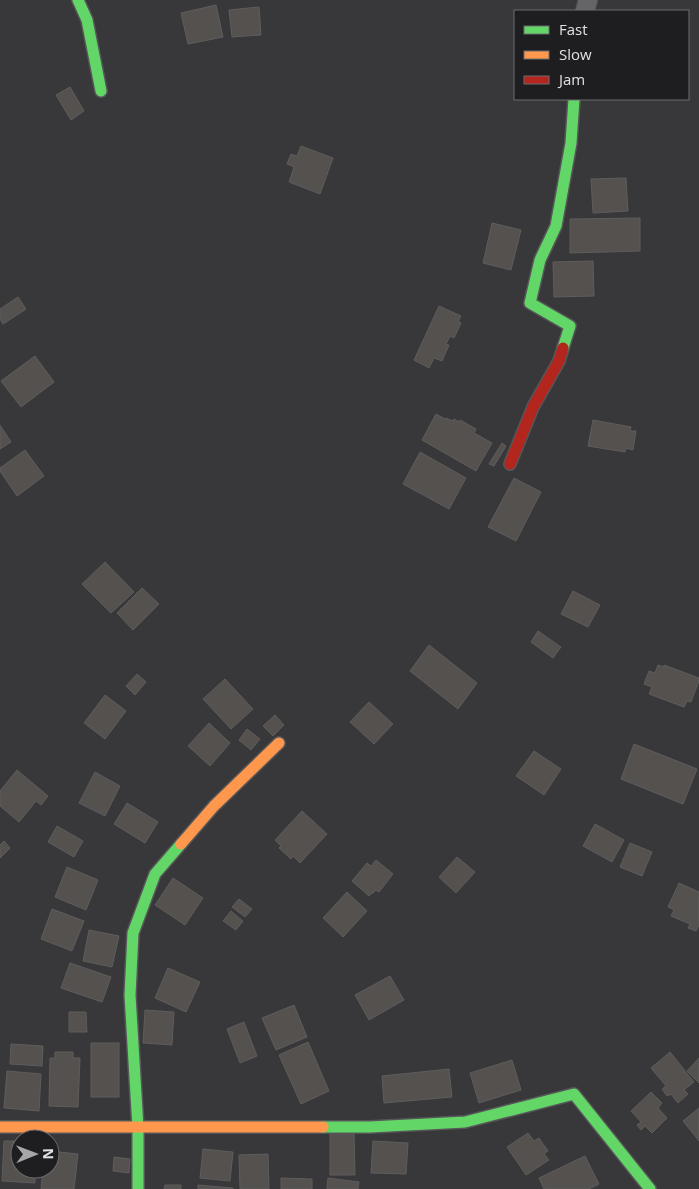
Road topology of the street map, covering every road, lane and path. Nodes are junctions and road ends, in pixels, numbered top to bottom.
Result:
1 (78, 0) edge
2 (101, 91) dead end
3 (574, 100) edge
4 (510, 464) dead end
5 (279, 743) dead end
6 (0, 1127) edge
7 (138, 1128) junction
8 (138, 1189) edge
9 (650, 1189) edge

1 - 2 street
3 - 4 street
5 - 7 street
6 - 7 street
7 - 8 street
7 - 9 street

